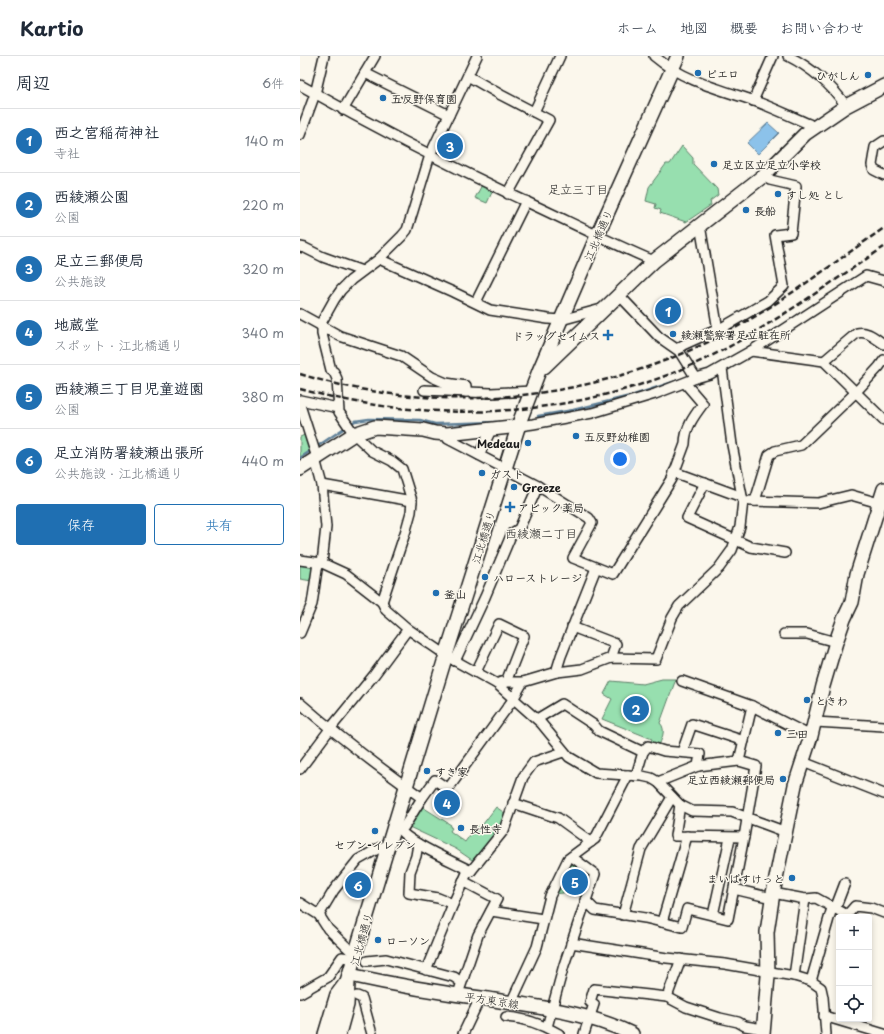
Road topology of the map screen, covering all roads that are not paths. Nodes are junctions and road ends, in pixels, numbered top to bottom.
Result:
1 (324, 56) edge
2 (374, 56) edge
3 (477, 56) edge
4 (560, 56) edge
5 (654, 56) edge
6 (678, 56) edge
7 (773, 56) edge
8 (788, 56) edge
9 (672, 70) junction
10 (365, 73) junction
11 (468, 76) junction
12 (300, 85) edge
13 (884, 86) edge
14 (315, 94) junction
15 (754, 101) junction
16 (846, 106) junction
17 (343, 110) junction
18 (534, 112) junction
19 (449, 116) junction
20 (814, 128) junction
21 (300, 135) edge
22 (884, 141) edge
23 (430, 154) junction
24 (884, 175) edge
25 (763, 176) junction
26 (508, 194) junction
27 (526, 201) junction
28 (700, 225) junction
29 (597, 236) junction
30 (300, 247) edge
31 (379, 259) junction
32 (654, 261) junction
33 (362, 271) junction
34 (884, 281) edge
35 (620, 295) junction
36 (476, 302) junction
37 (606, 308) junction
38 (300, 314) edge
39 (561, 320) junction
40 (321, 325) junction
41 (718, 330) junction
42 (884, 344) edge
43 (677, 349) junction
44 (751, 351) junction
45 (884, 360) edge
46 (824, 361) junction
47 (722, 368) junction
48 (540, 371) junction
49 (696, 378) junction
50 (685, 383) junction
51 (424, 390) dead end
52 (532, 391) junction
53 (466, 392) junction
54 (855, 393) junction
55 (300, 400) edge
56 (300, 405) edge
57 (338, 408) junction
58 (884, 420) edge
59 (519, 426) junction
60 (491, 430) junction
61 (354, 434) junction
62 (447, 434) junction
63 (479, 455) junction
64 (316, 458) junction
65 (505, 468) junction
66 (300, 469) edge
67 (674, 472) junction
68 (705, 483) junction
69 (322, 485) junction
70 (538, 486) junction
71 (884, 489) edge
72 (742, 499) junction
73 (412, 501) junction
74 (755, 501) junction
75 (879, 504) junction
76 (735, 541) junction
77 (785, 552) dead end
78 (300, 560) edge
79 (320, 563) junction
80 (596, 568) junction
81 (382, 602) junction
82 (572, 627) junction
83 (408, 629) junction
84 (300, 633) edge
85 (784, 634) dead end
86 (836, 642) junction
87 (451, 658) junction
88 (611, 658) junction
89 (476, 672) junction
90 (557, 672) junction
91 (682, 681) dead end
92 (522, 682) junction
93 (501, 683) junction
94 (513, 698) junction
95 (300, 703) edge
96 (752, 706) junction
97 (537, 719) junction
98 (815, 722) junction
99 (884, 726) edge
100 (330, 729) junction
101 (811, 736) junction
102 (744, 741) junction
103 (563, 752) junction
104 (643, 752) junction
105 (682, 752) junction
106 (739, 761) junction
107 (803, 762) junction
108 (698, 766) junction
109 (300, 769) edge
110 (632, 776) junction
111 (658, 782) junction
112 (406, 786) junction
113 (884, 794) edge
114 (672, 797) junction
115 (422, 798) junction
116 (513, 803) junction
117 (680, 805) junction
118 (748, 817) junction
119 (397, 829) junction
120 (786, 832) junction
121 (687, 836) junction
122 (744, 837) junction
123 (730, 838) junction
124 (591, 842) junction
125 (418, 844) junction
126 (387, 848) junction
127 (572, 856) junction
128 (471, 871) junction
129 (463, 881) junction
130 (845, 883) dead end
131 (734, 889) junction
132 (772, 896) junction
133 (585, 900) junction
134 (805, 900) junction
135 (300, 903) edge
136 (453, 904) junction
137 (834, 908) junction
138 (491, 911) junction
139 (884, 913) edge
140 (319, 915) junction
141 (623, 915) junction
142 (713, 915) junction
143 (543, 919) junction
144 (662, 922) junction
145 (571, 943) junction
146 (357, 957) junction
147 (681, 959) junction
148 (426, 970) junction
149 (768, 971) junction
150 (350, 975) junction
151 (794, 976) junction
152 (811, 981) junction
153 (460, 988) junction
154 (300, 993) edge
155 (357, 996) dead end
156 (667, 997) junction
157 (480, 998) junction
158 (511, 1003) junction
159 (552, 1010) junction
160 (824, 1016) junction
161 (506, 1017) dead end
162 (590, 1017) junction
163 (547, 1027) junction
164 (763, 1031) edge
165 (323, 1034) edge
166 (332, 1034) edge
167 (341, 1034) edge
168 (372, 1034) edge
169 (463, 1034) edge
170 (559, 1034) edge
171 (584, 1034) edge
172 (632, 1034) edge
173 (826, 1034) edge
174 (884, 1034) edge

1 - 14 street
2 - 10 street
3 - 11 street
4 - 18 street
5 - 9 street
6 - 9 main road, 江北橋通り
7 - 15 street
8 - 16 street
9 - 15 street
9 - 29 main road, 江北橋通り
10 - 17 street
10 - 19 street
11 - 18 street
11 - 19 street
12 - 14 street
13 - 16 main road
14 - 17 street
14 - 21 street
15 - 20 street
16 - 20 main road
17 - 23 street
18 - 26 street
19 - 23 street
20 - 25 main road
22 - 24 street
23 - 26 street
23 - 31 street
25 - 28 main road
25 - 41 street
26 - 27 street
27 - 29 street
27 - 36 street
28 - 32 main road
28 - 41 street
29 - 32 street
29 - 39 main road, 江北橋通り
30 - 33 street
31 - 33 street
31 - 36 street
32 - 35 main road
33 - 40 street
34 - 44 street
35 - 37 main road
35 - 43 street
36 - 39 street
37 - 39 street
37 - 48 main road
38 - 40 street
39 - 48 main road, 江北橋通り
40 - 53 street
40 - 57 street
41 - 43 street
42 - 46 street
43 - 49 street
44 - 46 street
44 - 47 street
45 - 54 street
46 - 54 street
47 - 49 street
47 - 72 street
48 - 52 main road, 江北橋通り
49 - 50 street
50 - 59 street
50 - 67 street
51 - 53 street
52 - 53 street
52 - 59 main road, 江北橋通り
54 - 58 street
54 - 74 street
55 - 57 street
56 - 64 street
57 - 61 street
59 - 60 main road
59 - 65 main road, 江北橋通り
60 - 62 main road
60 - 63 street
61 - 62 main road
61 - 64 main road
61 - 73 street
62 - 63 street
63 - 65 street
64 - 66 main road
64 - 69 street
65 - 70 street
65 - 87 main road, 江北橋通り
67 - 68 street
67 - 80 street
68 - 72 street
68 - 76 street
69 - 73 street
69 - 79 street
70 - 80 street
70 - 87 street
71 - 75 main road
72 - 74 street
72 - 76 street
73 - 81 street
74 - 75 street
75 - 86 main road
76 - 77 street
76 - 88 street
78 - 79 street
79 - 81 street
79 - 84 street
80 - 82 street
81 - 83 street
82 - 88 street
82 - 90 street
83 - 87 street
83 - 100 street
85 - 86 street
86 - 98 main road
87 - 89 street
87 - 112 main road, 江北橋通り
88 - 90 street
89 - 93 street
89 - 93 street
90 - 92 street
91 - 96 street
92 - 93 street
92 - 94 street
93 - 94 street
94 - 97 street
94 - 115 street
95 - 100 street
96 - 101 street
96 - 102 street
97 - 103 street
97 - 104 street
98 - 99 street
98 - 101 main road
100 - 109 street
100 - 112 street
101 - 107 main road
102 - 105 street
102 - 106 street
103 - 110 street
103 - 116 street
104 - 105 street
104 - 110 street
105 - 108 street
106 - 108 street
106 - 118 street
107 - 113 street
107 - 120 main road
108 - 111 street
110 - 111 street
110 - 124 street
111 - 114 street
112 - 115 street
112 - 119 main road, 江北橋通り
114 - 117 street
114 - 141 street
115 - 119 street
116 - 124 street
116 - 128 street
117 - 118 street
117 - 121 street
118 - 120 street
118 - 122 street
119 - 125 street
119 - 126 main road, 江北橋通り
120 - 132 main road
121 - 123 street
121 - 144 street
122 - 123 street
122 - 131 street
123 - 142 street
124 - 127 street
125 - 128 street
125 - 136 street
126 - 140 street
126 - 146 main road, 江北橋通り
127 - 133 street
127 - 143 street
128 - 129 street
129 - 136 street
129 - 138 street
130 - 137 street
131 - 132 street
131 - 142 street
132 - 134 street
132 - 149 main road
133 - 141 street
133 - 145 street
134 - 137 street
134 - 151 street
135 - 140 street
136 - 148 street
137 - 139 street
137 - 152 street
138 - 143 street
138 - 153 street
140 - 146 street
141 - 144 street
142 - 144 street
143 - 158 street
145 - 147 street
145 - 159 street
146 - 148 street
146 - 150 main road, 江北橋通り
146 - 154 street
147 - 149 street
147 - 156 street
148 - 153 street
149 - 151 street
149 - 164 main road
150 - 153 main road, 平方東京線
150 - 165 street
150 - 166 main road, 江北橋通り
150 - 167 street
151 - 152 street
152 - 160 street
153 - 157 main road, 平方東京線
155 - 168 street
156 - 162 street
156 - 164 street
157 - 158 main road, 平方東京線
157 - 169 street
158 - 159 main road, 平方東京線
159 - 162 main road, 平方東京線
159 - 163 street
160 - 173 street
160 - 174 street
161 - 163 street
162 - 171 street
162 - 172 main road, 平方東京線
163 - 170 street

